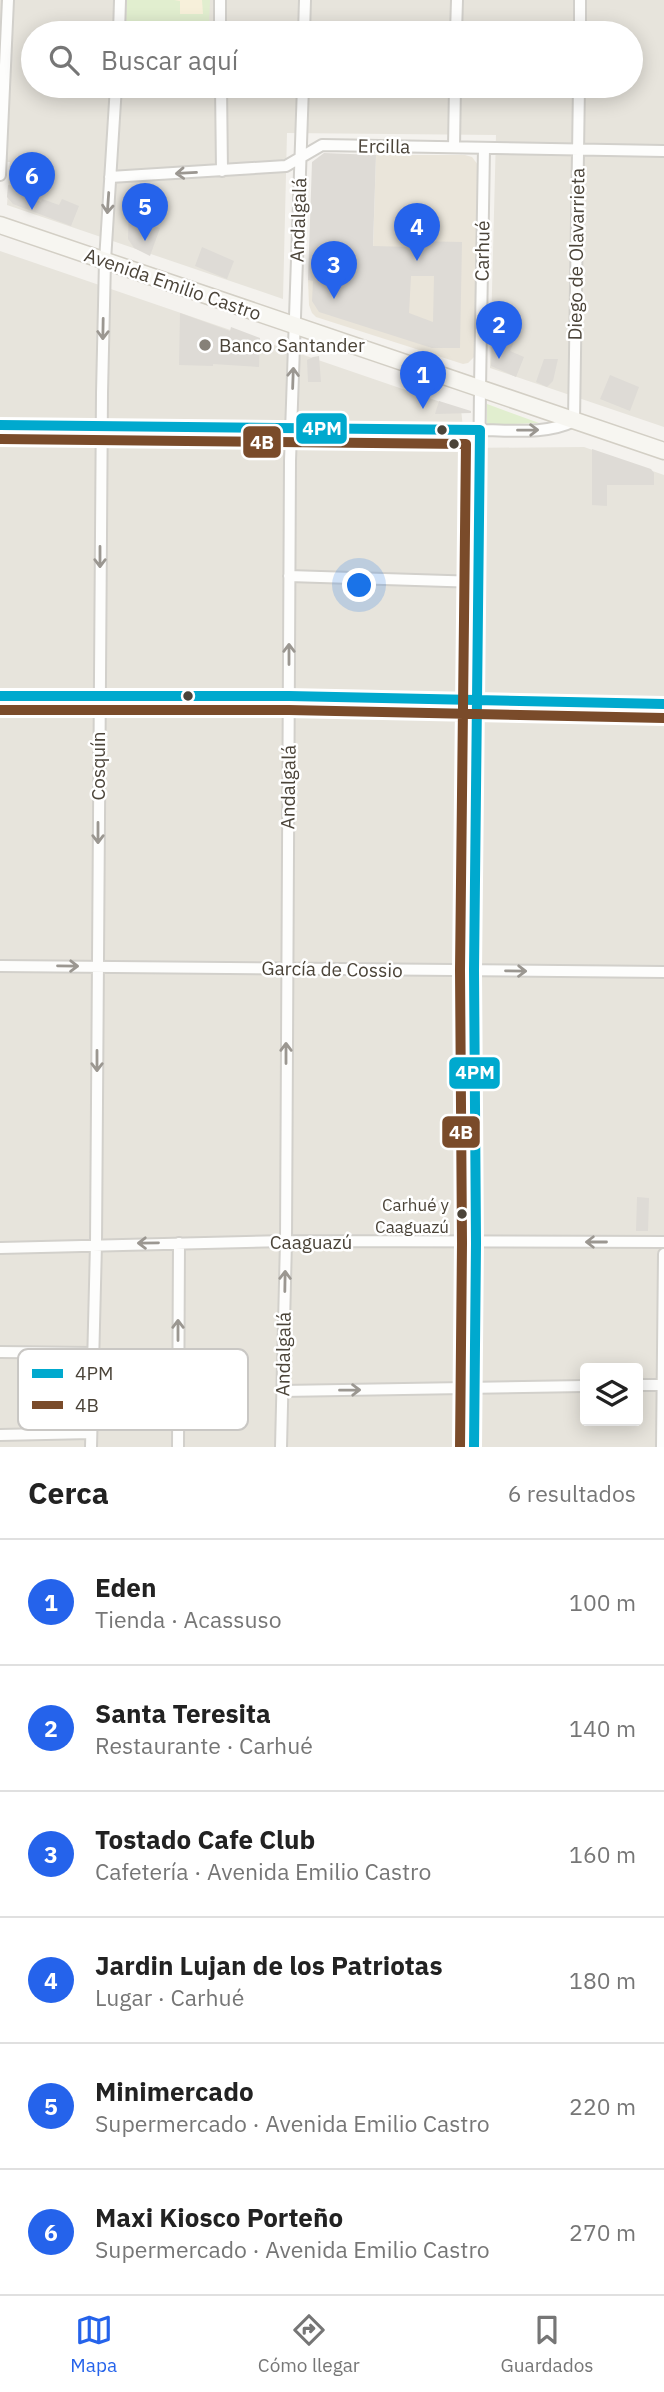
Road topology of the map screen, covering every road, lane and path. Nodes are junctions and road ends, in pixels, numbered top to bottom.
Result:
1 (8, 0) edge
2 (120, 0) edge
3 (220, 0) edge
4 (305, 0) edge
5 (457, 0) edge
6 (580, 0) edge
7 (119, 21) edge
8 (220, 21) edge
9 (304, 21) edge
10 (456, 21) edge
11 (580, 21) edge
12 (115, 98) edge
13 (221, 98) edge
14 (303, 98) edge
15 (455, 98) edge
16 (579, 98) edge
17 (454, 148) junction
18 (484, 148) junction
19 (577, 151) junction
20 (664, 151) edge
21 (301, 157) junction
22 (222, 171) junction
23 (0, 173) edge
24 (110, 177) junction
25 (0, 225) edge
26 (105, 261) junction
27 (294, 325) junction
28 (480, 388) junction
29 (574, 421) junction
30 (0, 425) edge
31 (101, 426) junction
32 (291, 429) junction
33 (480, 430) junction
34 (664, 451) edge
35 (289, 576) junction
36 (479, 582) junction
37 (0, 696) edge
38 (98, 696) junction
39 (289, 696) junction
40 (477, 700) junction
41 (664, 704) edge
42 (0, 966) edge
43 (97, 967) junction
44 (286, 968) junction
45 (474, 970) junction
46 (664, 972) edge
47 (286, 1241) junction
48 (664, 1242) edge
49 (179, 1243) junction
50 (476, 1243) junction
51 (96, 1244) junction
52 (0, 1248) edge
53 (664, 1254) edge
54 (93, 1349) edge
55 (178, 1349) edge
56 (0, 1352) edge
57 (18, 1352) edge
58 (643, 1385) edge
59 (664, 1385) edge
60 (580, 1386) edge
61 (474, 1389) junction
62 (282, 1391) junction
63 (91, 1430) edge
64 (91, 1433) junction
65 (0, 1435) edge
66 (91, 1447) edge
67 (281, 1447) edge
68 (474, 1447) edge
69 (662, 1447) edge

1 - 23 street
2 - 7 street
3 - 8 street
4 - 9 street
5 - 10 street
6 - 11 street
12 - 24 street, Cosquín
13 - 22 street
14 - 21 street, Andalgalá
15 - 17 street
16 - 19 street, Diego de Olavarrieta
17 - 18 street, Ercilla
17 - 21 street, Ercilla
18 - 19 street, Ercilla
18 - 28 street, Carhué
19 - 20 street, Ercilla
19 - 29 street, Diego de Olavarrieta
21 - 22 street, Ercilla
21 - 27 street, Andalgalá
22 -> 24 street, Ercilla
24 -> 26 street, Cosquín
25 - 26 main road, Avenida Emilio Castro
26 - 27 main road, Avenida Emilio Castro
26 -> 31 street, Cosquín
27 - 28 main road, Avenida Emilio Castro
32 -> 27 street, Andalgalá
28 - 29 main road, Avenida Emilio Castro
28 - 33 street, Carhué
33 -> 29 street
29 - 34 main road, Avenida Emilio Castro
30 - 31 street
31 - 32 street
31 -> 38 street, Cosquín
32 - 33 street
32 - 35 street, Andalgalá
33 - 36 street, Carhué
35 - 36 street
39 -> 35 street, Andalgalá
36 - 40 street, Carhué
37 - 38 street
38 - 39 street
38 -> 43 street, Cosquín
39 - 40 street
39 - 44 street, Andalgalá
40 - 41 street
40 - 45 street, Carhué
42 -> 43 street, García de Cossio
43 - 44 street, García de Cossio
43 -> 51 street, Cosquín
44 - 45 street, García de Cossio
47 -> 44 street, Andalgalá
45 -> 46 street, García de Cossio
45 - 50 street, Carhué
47 - 49 street, Caaguazú
47 - 50 street, Caaguazú
62 -> 47 street, Andalgalá
48 -> 50 street, Caaguazú
49 -> 51 street, Caaguazú
55 -> 49 street
50 - 61 street, Carhué
51 - 52 street, Caaguazú
51 - 54 street, Cosquín
53 - 59 street
56 - 57 street
58 - 59 street
59 - 69 street
60 - 61 street
62 -> 61 street
61 - 68 street, Carhué
62 - 67 street, Andalgalá
63 - 64 street, Cosquín
64 - 65 street
64 - 66 street, Cosquín

